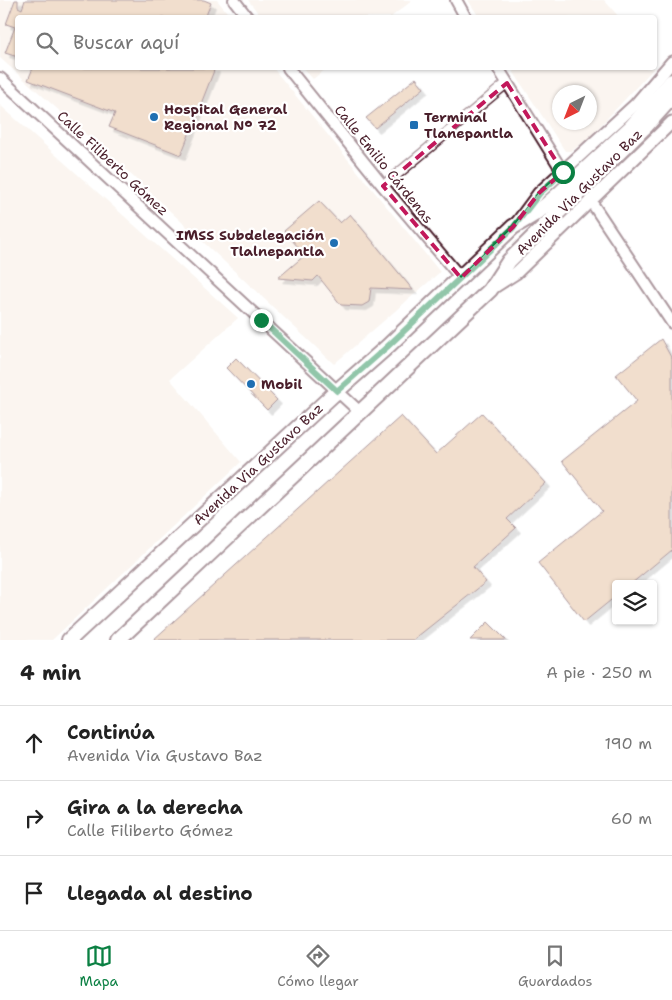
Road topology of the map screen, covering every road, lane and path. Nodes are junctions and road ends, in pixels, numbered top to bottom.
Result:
1 (234, 0) edge
2 (456, 0) edge
3 (246, 15) edge
4 (464, 15) edge
5 (672, 62) edge
6 (290, 70) edge
7 (499, 70) edge
8 (0, 78) edge
9 (672, 81) edge
10 (507, 83) junction
11 (672, 97) edge
12 (672, 122) edge
13 (563, 172) junction
14 (383, 186) junction
15 (566, 196) junction
16 (590, 200) junction
17 (513, 228) junction
18 (460, 278) junction
19 (490, 290) junction
20 (672, 323) edge
21 (337, 391) junction
22 (361, 413) junction
23 (69, 640) edge
24 (118, 640) edge

1 - 3 street
2 - 4 street
5 - 13 main road, Avenida Via Gustavo Baz
6 - 14 street, Calle Emilio Cárdenas
7 - 10 street
8 - 21 street, Calle Filiberto Gómez
9 - 15 main road, Avenida Via Gustavo Baz
10 - 13 street
10 - 14 street
11 - 15 main road, Avenida Via Gustavo Baz
12 - 16 main road, Avenida Via Gustavo Baz
13 - 17 main road, Avenida Via Gustavo Baz
14 - 18 street, Calle Emilio Cárdenas
15 - 17 main road, Avenida Via Gustavo Baz
15 - 19 main road, Avenida Via Gustavo Baz
16 - 19 main road, Avenida Via Gustavo Baz
16 - 20 street
17 - 18 main road, Avenida Via Gustavo Baz
18 - 21 main road, Avenida Via Gustavo Baz
19 - 22 main road, Avenida Via Gustavo Baz
21 - 22 street, Calle Filiberto Gómez
21 - 23 main road, Avenida Via Gustavo Baz
22 - 24 main road, Avenida Via Gustavo Baz

